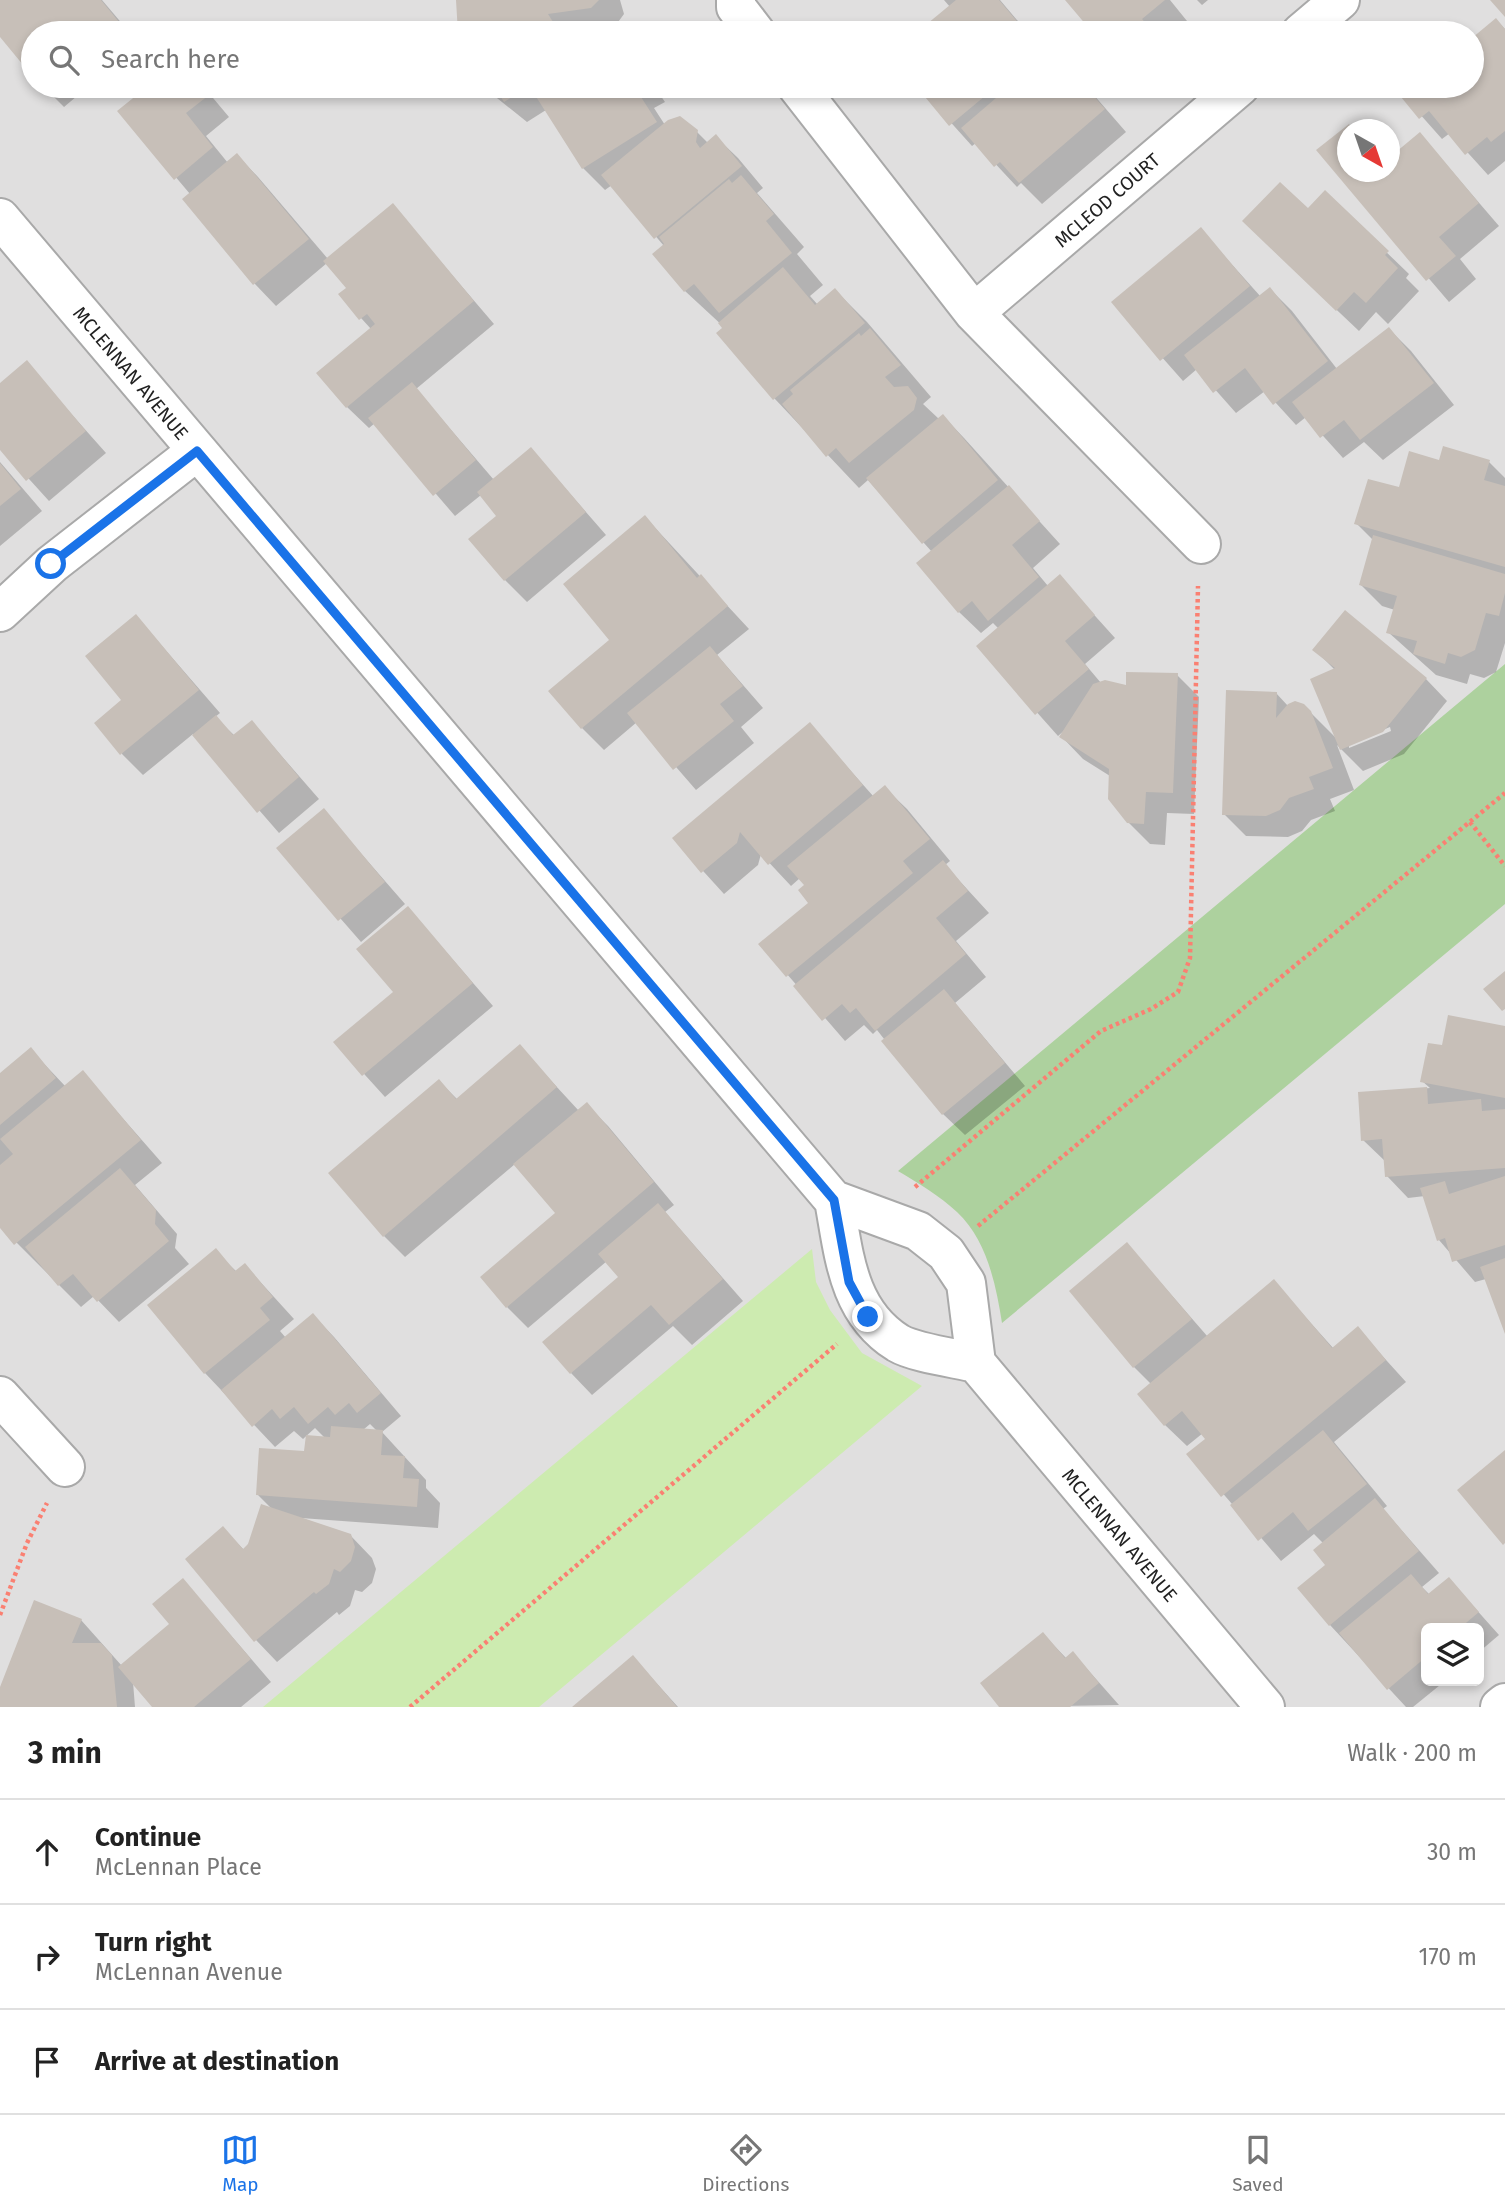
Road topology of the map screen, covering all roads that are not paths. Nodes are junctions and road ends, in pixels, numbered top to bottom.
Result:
1 (736, 0) edge
2 (1340, 0) edge
3 (746, 21) edge
4 (1315, 21) edge
5 (806, 98) edge
6 (1226, 98) edge
7 (0, 218) edge
8 (974, 313) junction
9 (197, 451) junction
10 (1201, 544) road end
11 (0, 612) edge
12 (834, 1200) junction
13 (976, 1363) junction
14 (0, 1396) edge
15 (65, 1467) road end
16 (1505, 1703) edge
17 (1265, 1707) edge
18 (1500, 1707) edge

1 - 3 street
2 - 4 street
5 - 8 street
6 - 8 street, MCLEOD COURT
7 - 9 street, MCLENNAN AVENUE
8 - 10 street
9 - 11 street
9 - 12 street, MCLENNAN AVENUE
12 - 13 street, MCLENNAN AVENUE
12 - 13 street
13 - 17 street, MCLENNAN AVENUE
14 - 15 street
16 - 18 street

